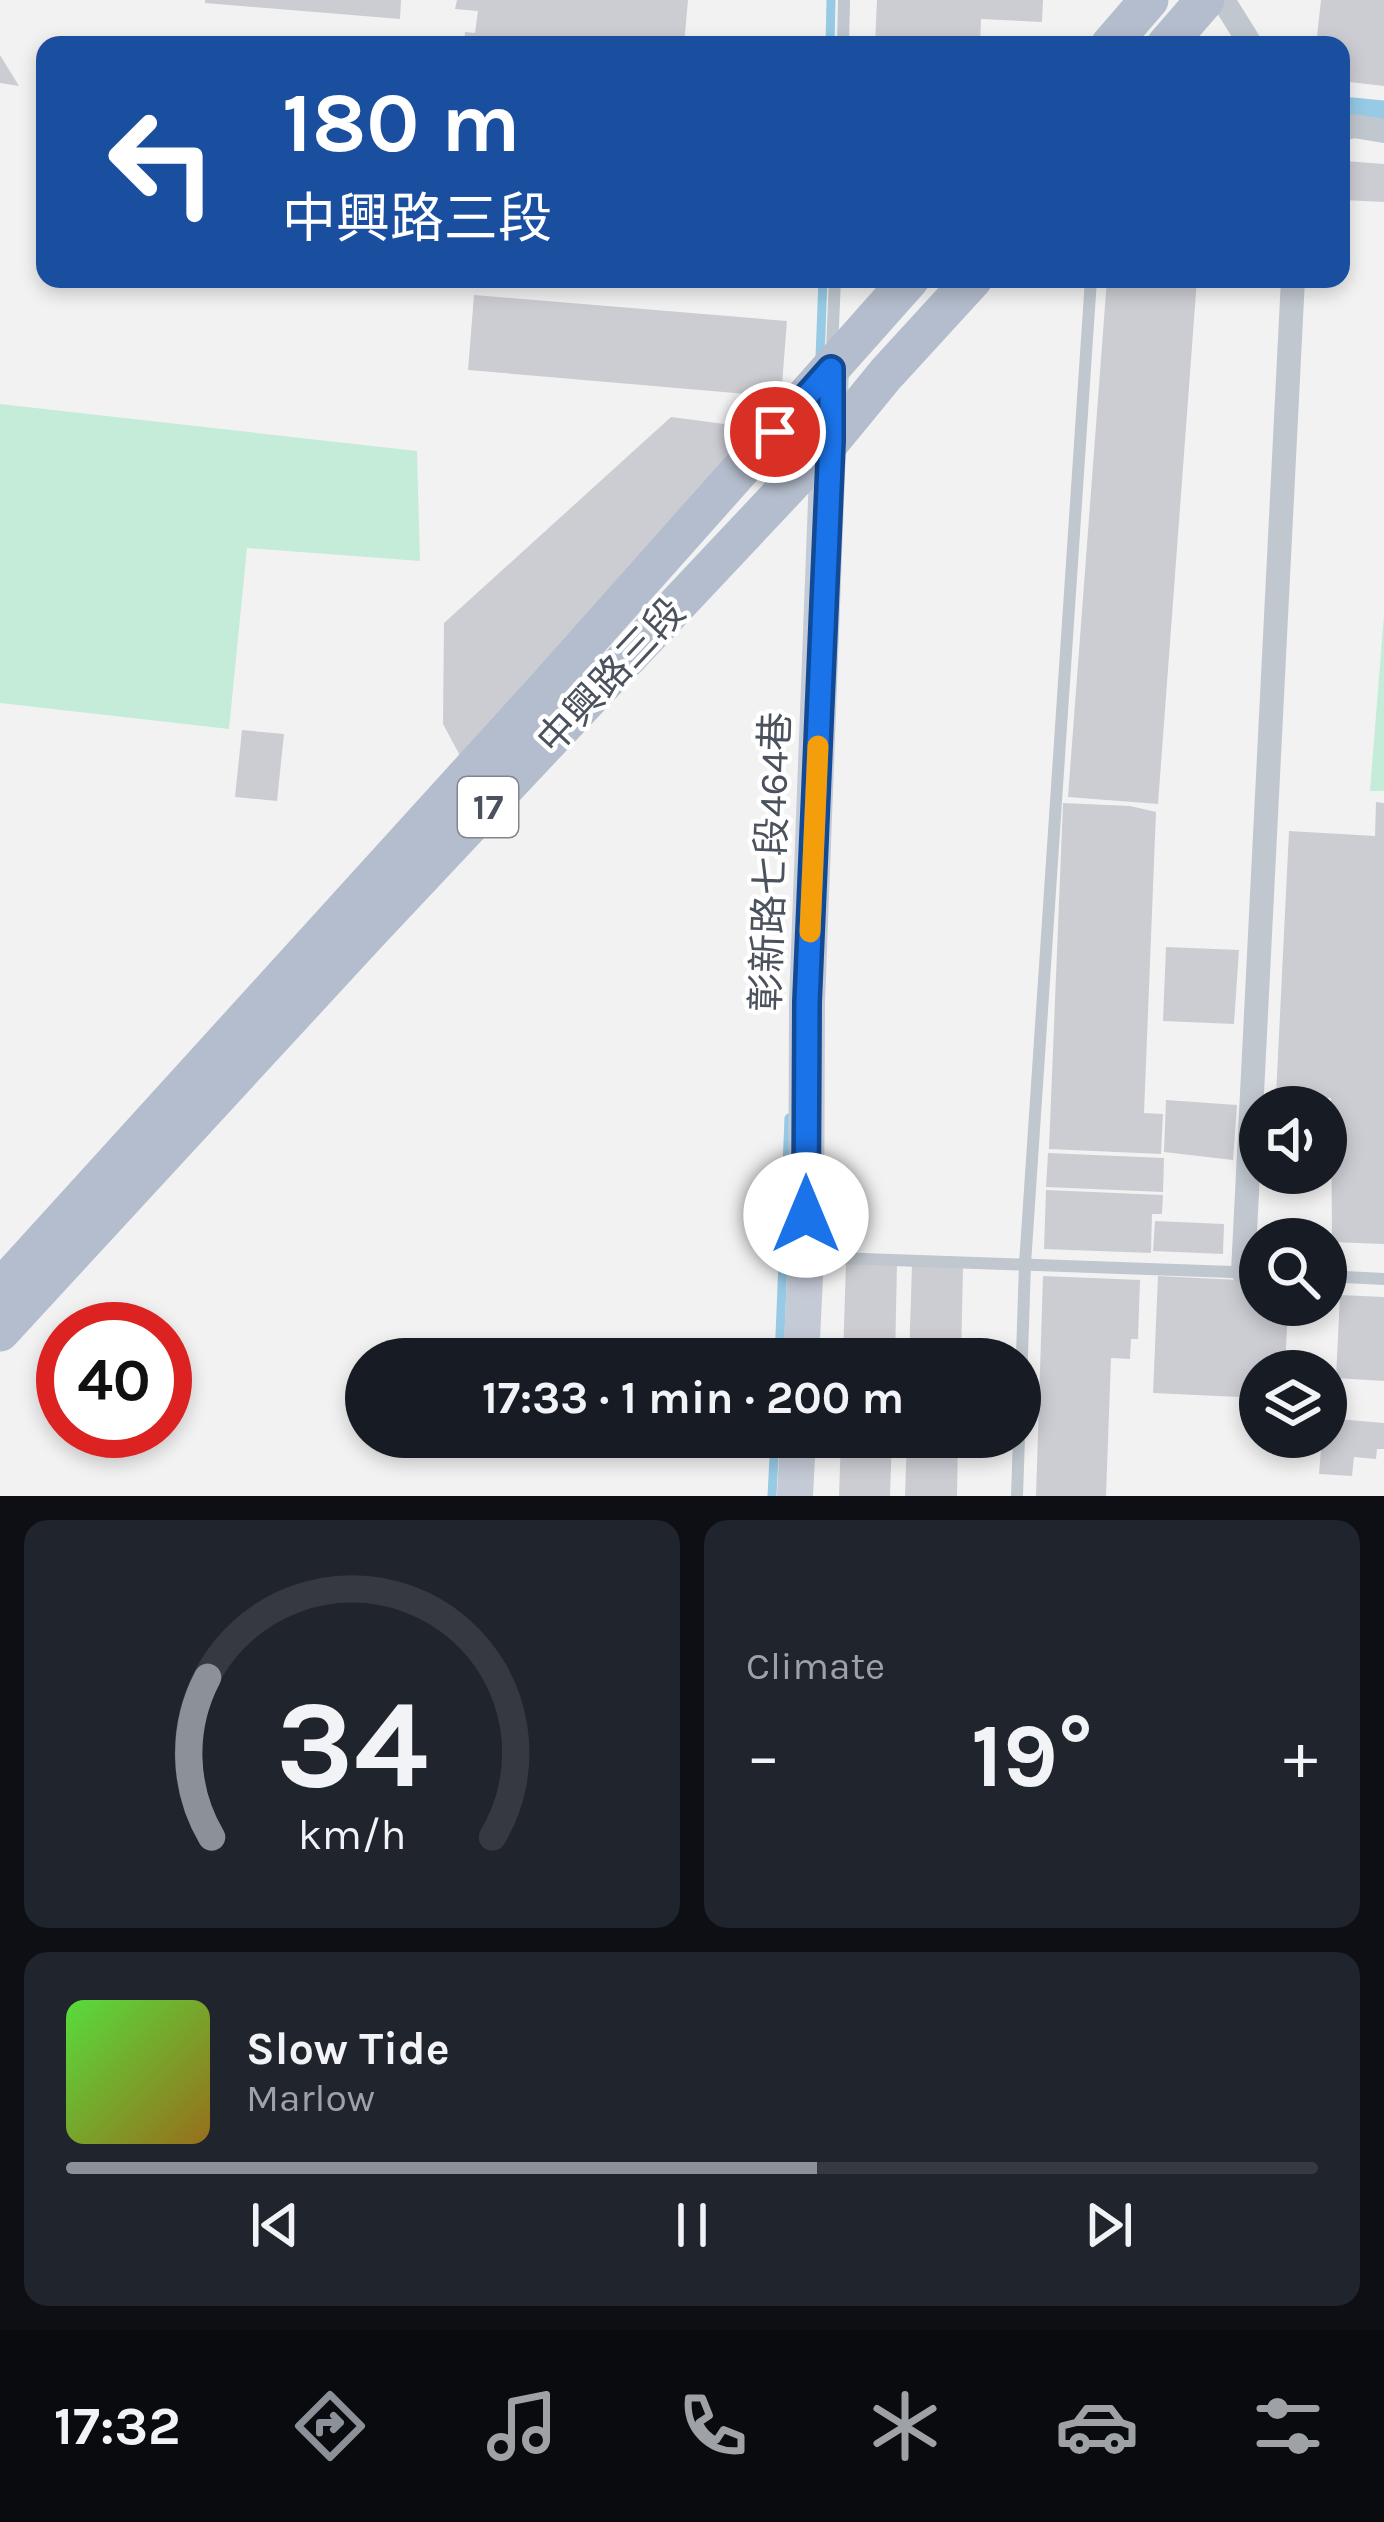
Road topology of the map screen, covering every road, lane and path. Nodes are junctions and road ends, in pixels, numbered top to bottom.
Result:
1 (844, 0) edge
2 (1148, 0) edge
3 (1222, 7) edge
4 (843, 36) edge
5 (1118, 36) edge
6 (1179, 36) edge
7 (1245, 36) edge
8 (1350, 127) edge
9 (1384, 131) edge
10 (835, 288) edge
11 (902, 288) edge
12 (965, 288) edge
13 (1089, 288) edge
14 (1293, 288) edge
15 (831, 369) junction
16 (831, 441) junction
17 (1253, 1218) edge
18 (806, 1257) junction
19 (1025, 1264) junction
20 (1239, 1273) edge
21 (1347, 1277) edge
22 (1384, 1279) edge
23 (0, 1289) edge
24 (0, 1332) edge
25 (802, 1338) edge
26 (1023, 1338) edge
27 (797, 1458) edge
28 (1018, 1458) edge
29 (795, 1496) edge
30 (1017, 1496) edge

1 - 4 lane
2 - 5 main road
3 - 6 main road
3 - 7 street
8 - 9 street
10 - 15 lane
11 - 15 main road, 中興路三段 / 17
12 - 16 main road, 中興路三段 / 17
13 - 19 lane
14 - 17 street
15 - 16 street, 彰新路七段464巷
15 - 23 main road, 中興路三段 / 17
16 - 18 street, 彰新路七段464巷
16 - 24 main road, 中興路三段 / 17
18 - 19 lane
18 - 25 street, 彰新路七段464巷
19 - 20 lane
19 - 26 lane
21 - 22 lane
27 - 29 street
28 - 30 lane

